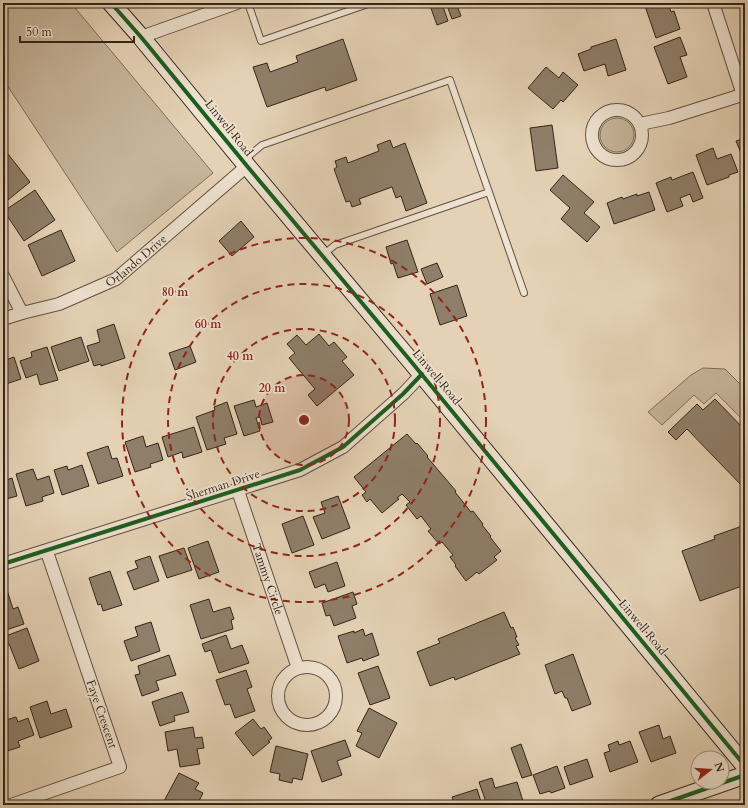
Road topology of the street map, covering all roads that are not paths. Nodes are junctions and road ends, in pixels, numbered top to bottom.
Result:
1 (112, 3) edge
2 (237, 3) edge
3 (248, 3) edge
4 (371, 3) edge
5 (714, 3) edge
6 (141, 37) junction
7 (744, 94) edge
8 (640, 124) junction
9 (245, 163) junction
10 (489, 192) junction
11 (322, 256) junction
12 (3, 276) edge
13 (524, 292) dead end
14 (22, 313) junction
15 (3, 319) edge
16 (422, 374) junction
17 (238, 490) junction
18 (47, 552) junction
19 (3, 564) edge
20 (298, 668) junction
21 (745, 766) edge
22 (745, 775) edge
23 (11, 805) edge
24 (659, 805) edge

1 - 6 main road, Linwell Road
2 - 6 street
3 - 4 lane
5 - 7 street
6 - 9 main road, Linwell Road
7 - 8 street
8 - 8 street
9 - 10 lane
9 - 11 main road, Linwell Road
9 - 14 street, Orlando Drive
10 - 11 lane
10 - 13 lane
11 - 16 main road, Linwell Road
12 - 14 street
14 - 15 street, Orlando Drive
16 - 17 street, Sherman Drive
16 - 21 main road, Linwell Road
17 - 18 street, Sherman Drive
17 - 20 street, Tammy Circle
18 - 19 street, Sherman Drive
18 - 23 street, Faye Crescent
20 - 20 street
22 - 24 main road

